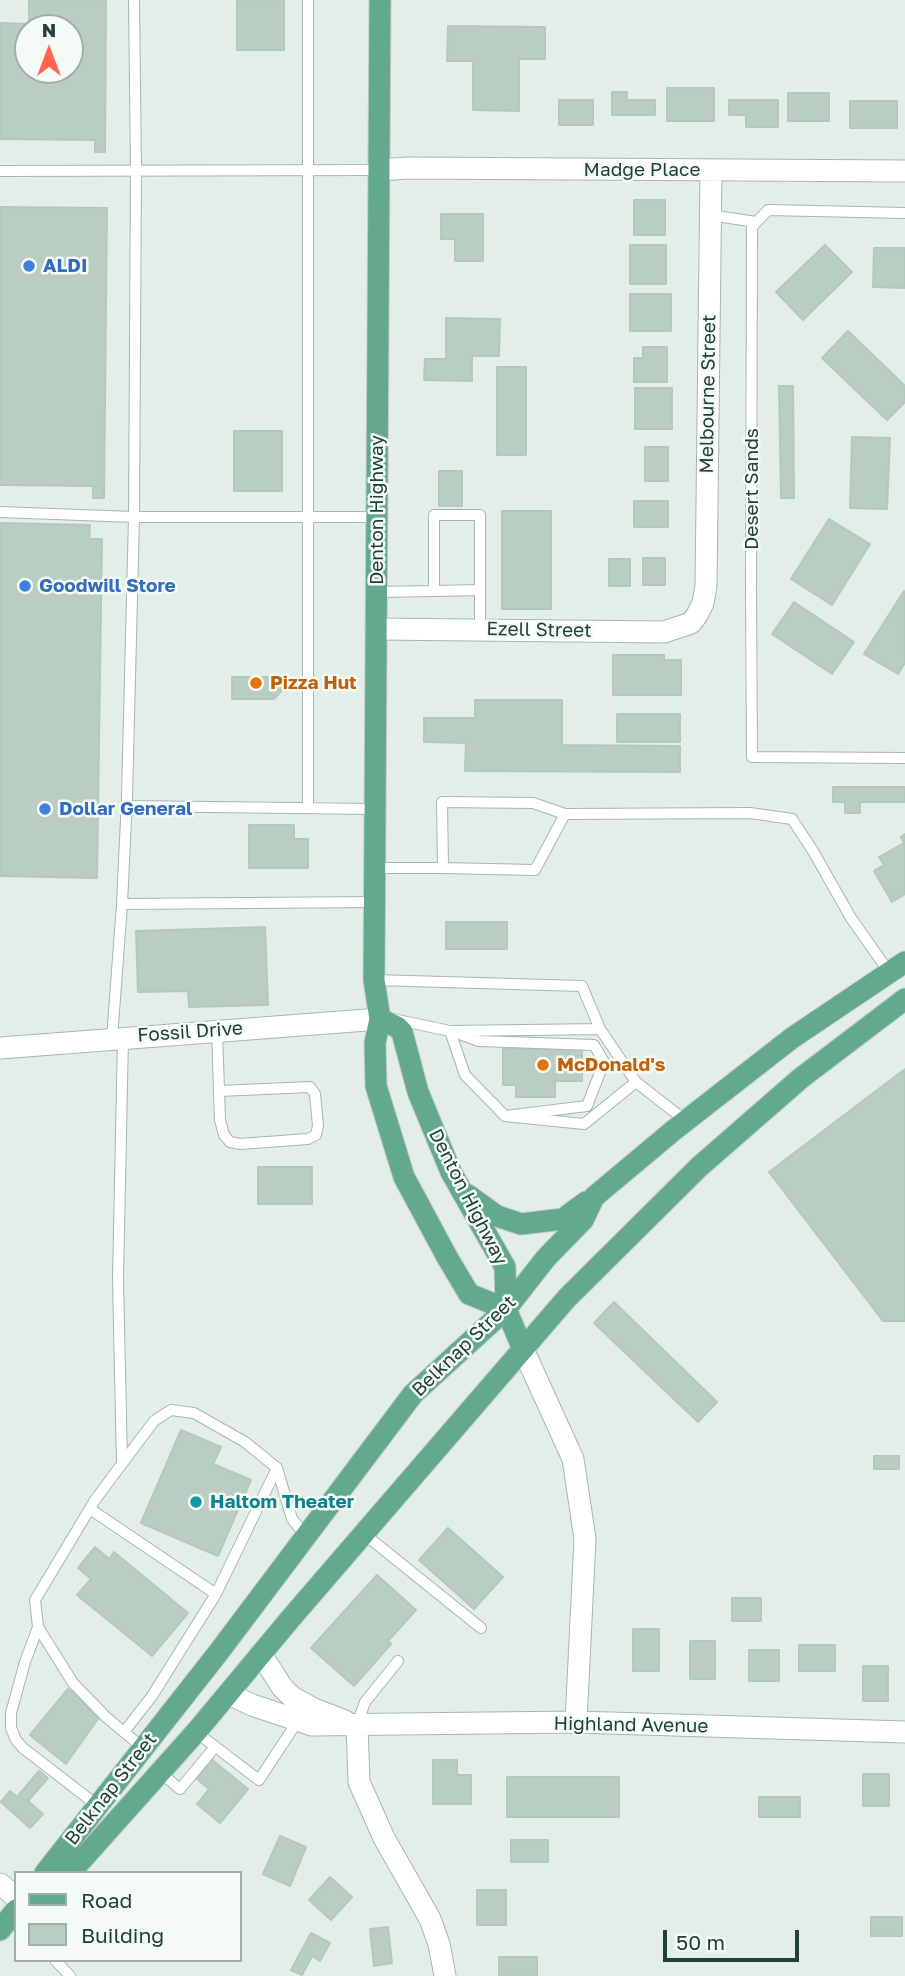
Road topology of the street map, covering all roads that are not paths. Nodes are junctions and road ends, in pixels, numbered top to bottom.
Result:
1 (134, 0) edge
2 (308, 0) edge
3 (380, 0) edge
4 (136, 170) junction
5 (308, 170) junction
6 (379, 170) junction
7 (711, 170) junction
8 (0, 171) edge
9 (905, 171) edge
10 (905, 213) edge
11 (710, 215) junction
12 (756, 222) junction
13 (0, 512) edge
14 (376, 516) junction
15 (134, 517) junction
16 (308, 517) junction
17 (480, 590) junction
18 (435, 591) junction
19 (376, 592) junction
20 (697, 615) joint
21 (376, 629) junction
22 (480, 630) junction
23 (905, 758) edge
24 (127, 806) junction
25 (308, 808) junction
26 (375, 808) junction
27 (565, 814) junction
28 (375, 868) junction
29 (443, 869) junction
30 (375, 902) junction
31 (122, 904) junction
32 (897, 967) edge
33 (374, 980) junction
34 (905, 999) edge
35 (380, 1019) junction
36 (600, 1029) junction
37 (217, 1030) junction
38 (450, 1031) junction
39 (118, 1037) junction
40 (0, 1048) edge
41 (636, 1082) junction
42 (219, 1091) junction
43 (505, 1116) junction
44 (686, 1121) junction
45 (461, 1190) junction
46 (594, 1197) junction
47 (506, 1309) junction
48 (522, 1347) junction
49 (122, 1464) junction
50 (277, 1468) junction
51 (90, 1509) junction
52 (363, 1533) junction
53 (306, 1536) junction
54 (216, 1594) junction
55 (38, 1627) junction
56 (481, 1629) dead end
57 (261, 1654) junction
58 (398, 1661) dead end
59 (229, 1694) junction
60 (297, 1722) junction
61 (576, 1723) junction
62 (357, 1725) junction
63 (124, 1731) junction
64 (196, 1732) junction
65 (905, 1732) edge
66 (215, 1747) junction
67 (143, 1748) junction
68 (161, 1773) junction
69 (97, 1806) junction
70 (47, 1871) edge
71 (72, 1871) edge
72 (0, 1884) edge
73 (14, 1895) edge
74 (14, 1912) edge
75 (0, 1930) edge
76 (14, 1934) edge
77 (0, 1948) edge
78 (57, 1962) edge
79 (70, 1976) edge
80 (446, 1976) edge

1 - 4 lane
2 - 5 lane
3 - 6 main road, Denton Highway
4 - 5 lane
4 - 8 lane
4 - 15 lane
5 - 6 lane
5 - 16 lane
6 - 7 street, Madge Place
6 - 14 main road, Denton Highway
7 - 9 street, Madge Place
7 - 11 street, Melbourne Street
10 - 12 lane
11 - 12 lane
11 - 20 street, Melbourne Street
12 - 23 lane, Desert Sands
13 - 15 lane
14 - 16 lane
14 - 19 main road, Denton Highway
15 - 16 lane
15 - 24 lane
16 - 25 lane
17 - 18 lane
17 - 18 lane
17 - 22 lane
18 - 19 lane
19 - 21 main road, Denton Highway
20 - 22 street, Ezell Street
21 - 22 street, Ezell Street
21 - 26 main road, Denton Highway
24 - 25 lane
24 - 31 lane
25 - 26 lane
26 - 28 main road, Denton Highway
27 - 29 lane
27 - 29 lane
27 - 32 lane
28 - 29 lane
28 - 30 main road, Denton Highway
30 - 31 lane
30 - 33 main road, Denton Highway
31 - 39 lane
32 - 44 main road, Belknap Street
33 - 35 main road, Denton Highway
33 - 36 lane
34 - 48 main road, Belknap Street
35 - 37 street, Fossil Drive
35 - 38 lane
35 - 45 main road, Denton Highway
35 - 47 main road, Denton Highway
36 - 38 lane
36 - 41 lane
37 - 39 street, Fossil Drive
37 - 42 lane
38 - 43 lane
38 - 43 lane
39 - 40 street, Fossil Drive
39 - 49 lane
41 - 43 lane
41 - 44 lane
42 - 42 lane
44 - 46 main road, Belknap Street
45 - 46 main road
45 - 47 main road, Denton Highway
46 - 47 main road, Belknap Street
47 - 48 main road, Denton Highway
47 - 53 main road, Belknap Street
48 - 52 main road, Belknap Street
48 - 61 street
49 - 50 lane
49 - 51 lane
50 - 53 lane
50 - 54 lane
51 - 54 lane
51 - 55 lane
52 - 56 lane
52 - 57 main road, Belknap Street
53 - 67 main road, Belknap Street
54 - 63 lane
55 - 63 lane
55 - 69 lane
57 - 59 main road, Belknap Street
57 - 62 street
58 - 62 lane
59 - 60 street, Highland Avenue
59 - 64 main road, Belknap Street
60 - 62 street, Highland Avenue
60 - 66 lane
61 - 62 street, Highland Avenue
61 - 65 street, Highland Avenue
62 - 80 street
63 - 67 lane
64 - 66 lane
64 - 68 main road, Belknap Street
66 - 68 lane
67 - 69 main road, Belknap Street
68 - 71 main road, Belknap Street
69 - 70 main road, Belknap Street
72 - 73 street
74 - 75 main road
76 - 77 main road
78 - 79 lane

